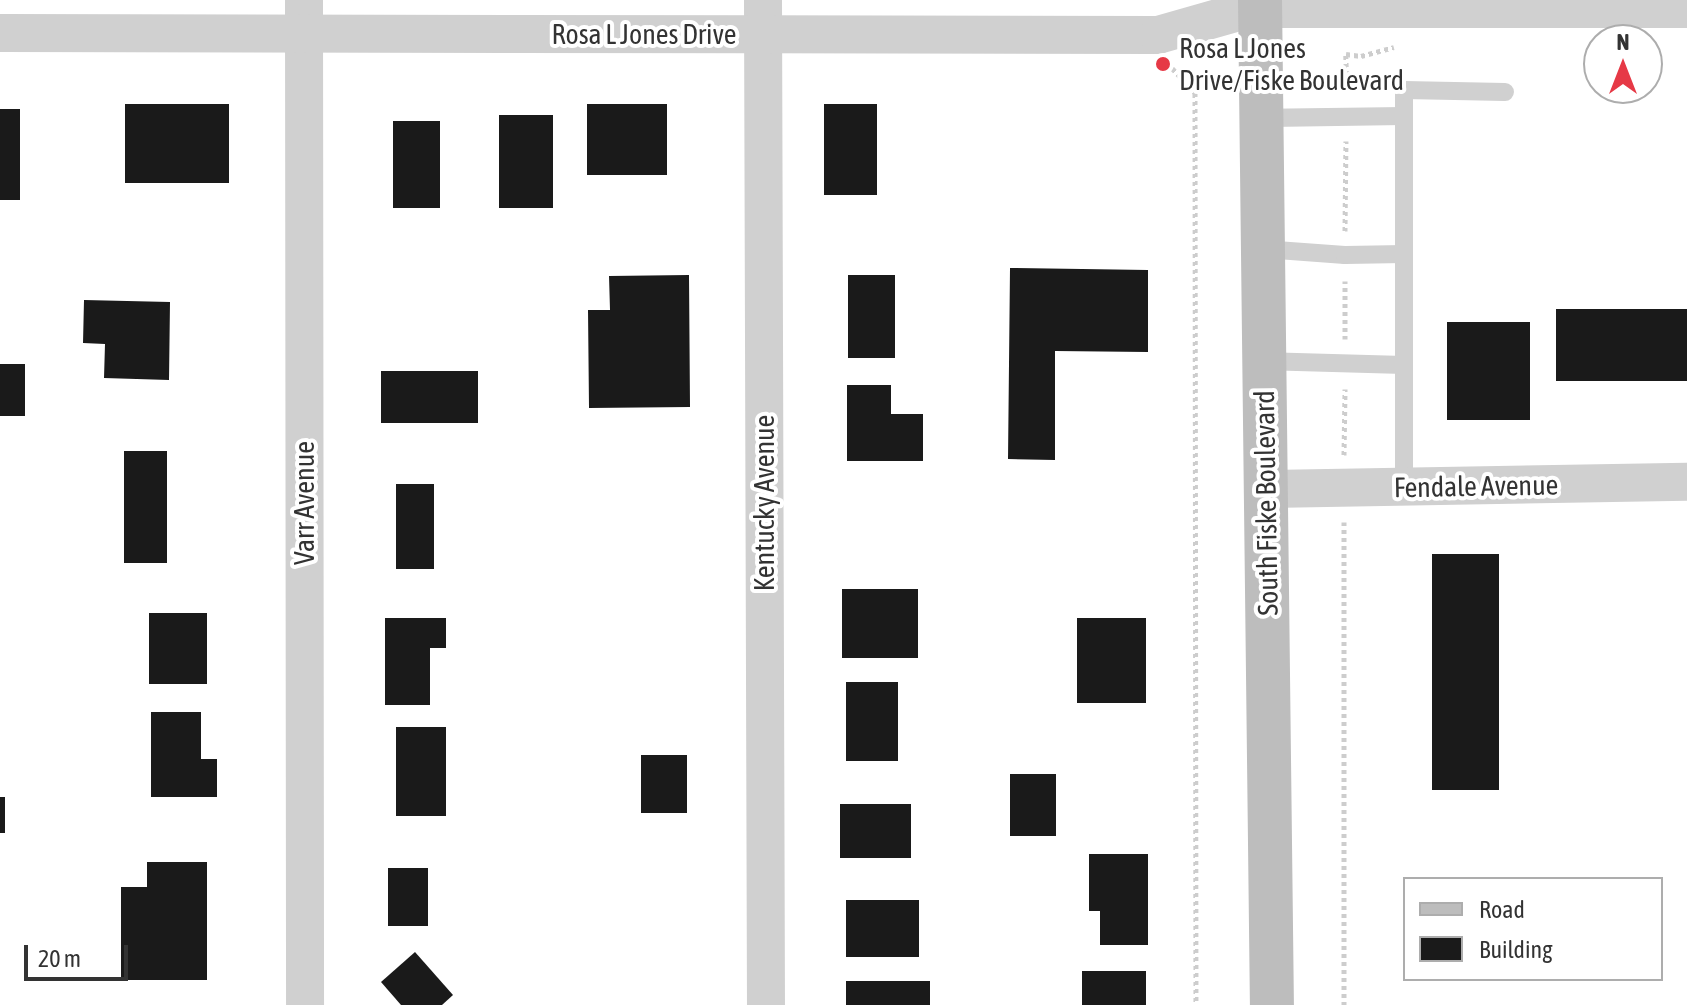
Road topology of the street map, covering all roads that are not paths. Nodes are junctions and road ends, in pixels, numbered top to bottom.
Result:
1 (1253, 2) edge
2 (1546, 3) edge
3 (1687, 6) edge
4 (304, 17) edge
5 (763, 17) edge
6 (0, 33) edge
7 (1505, 92) dead end
8 (1404, 116) junction
9 (1261, 118) junction
10 (1263, 249) junction
11 (1404, 254) junction
12 (1264, 361) junction
13 (1404, 365) junction
14 (1687, 482) edge
15 (1404, 487) junction
16 (1266, 489) junction
17 (305, 1005) edge
18 (766, 1005) edge
19 (1272, 1005) edge

1 - 2 street
1 - 5 street, Rosa L Jones Drive
1 - 9 main road, South Fiske Boulevard
2 - 3 street
4 - 5 street, Rosa L Jones Drive
4 - 6 street, Rosa L Jones Drive
4 - 17 street, Varr Avenue
5 - 18 street, Kentucky Avenue
7 - 8 lane
8 - 9 lane
8 - 11 lane
9 - 10 main road, South Fiske Boulevard
10 - 11 lane
10 - 12 main road, South Fiske Boulevard
11 - 13 lane
12 - 13 lane
12 - 16 main road, South Fiske Boulevard
13 - 15 lane
14 - 15 street, Fendale Avenue
15 - 16 street, Fendale Avenue
16 - 19 main road, South Fiske Boulevard

